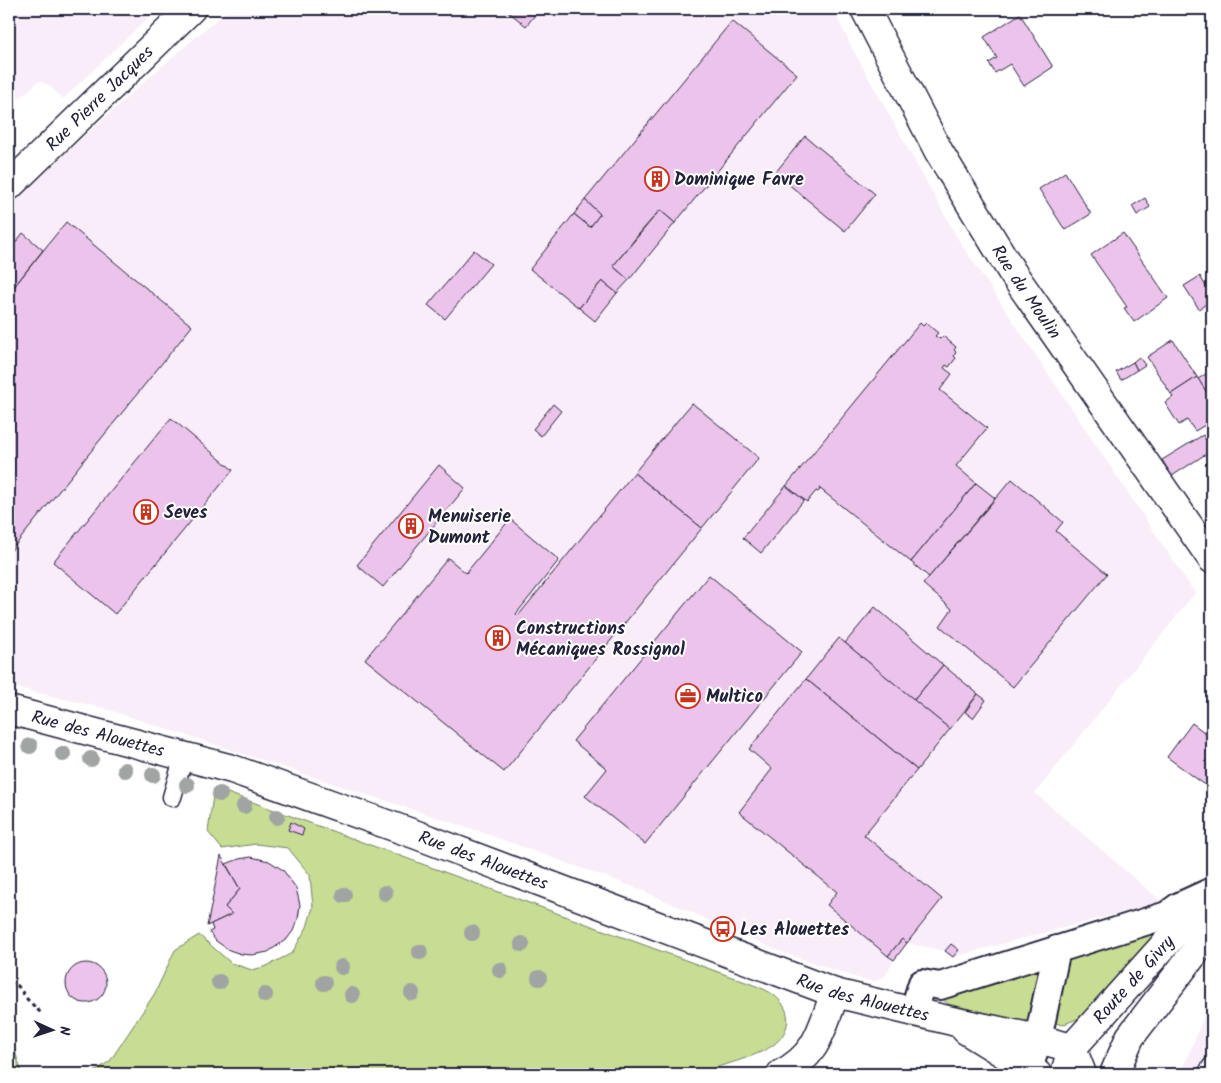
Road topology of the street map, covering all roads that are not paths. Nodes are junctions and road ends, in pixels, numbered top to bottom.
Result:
1 (191, 9) edge
2 (865, 9) edge
3 (9, 186) edge
4 (1212, 559) edge
5 (9, 710) edge
6 (184, 756) junction
7 (172, 797) dead end
8 (1212, 891) edge
9 (1212, 930) edge
10 (1057, 949) junction
11 (835, 993) junction
12 (913, 1012) junction
13 (952, 1021) junction
14 (1038, 1038) junction
15 (1072, 1048) junction
16 (1212, 1066) edge
17 (1031, 1073) edge
18 (781, 1074) edge
19 (1066, 1074) edge
20 (1082, 1074) edge
21 (1114, 1074) edge
22 (1207, 1074) edge

1 - 3 street, Rue Pierre Jacques
2 - 4 street, Rue du Moulin
5 - 6 street, Rue des Alouettes
6 - 7 lane
6 - 11 street, Rue des Alouettes
8 - 10 street
8 - 15 street, Route de Givry
9 - 21 street, Route de Givry
10 - 12 street
10 - 14 street
11 - 12 street, Rue des Alouettes
11 - 18 street
12 - 13 street, Rue des Alouettes
13 - 14 street, Rue des Alouettes
13 - 17 street, Rue des Alouettes
14 - 15 street, Rue des Alouettes
14 - 17 street
15 - 19 street, Route de Givry
15 - 20 street
16 - 22 lane

